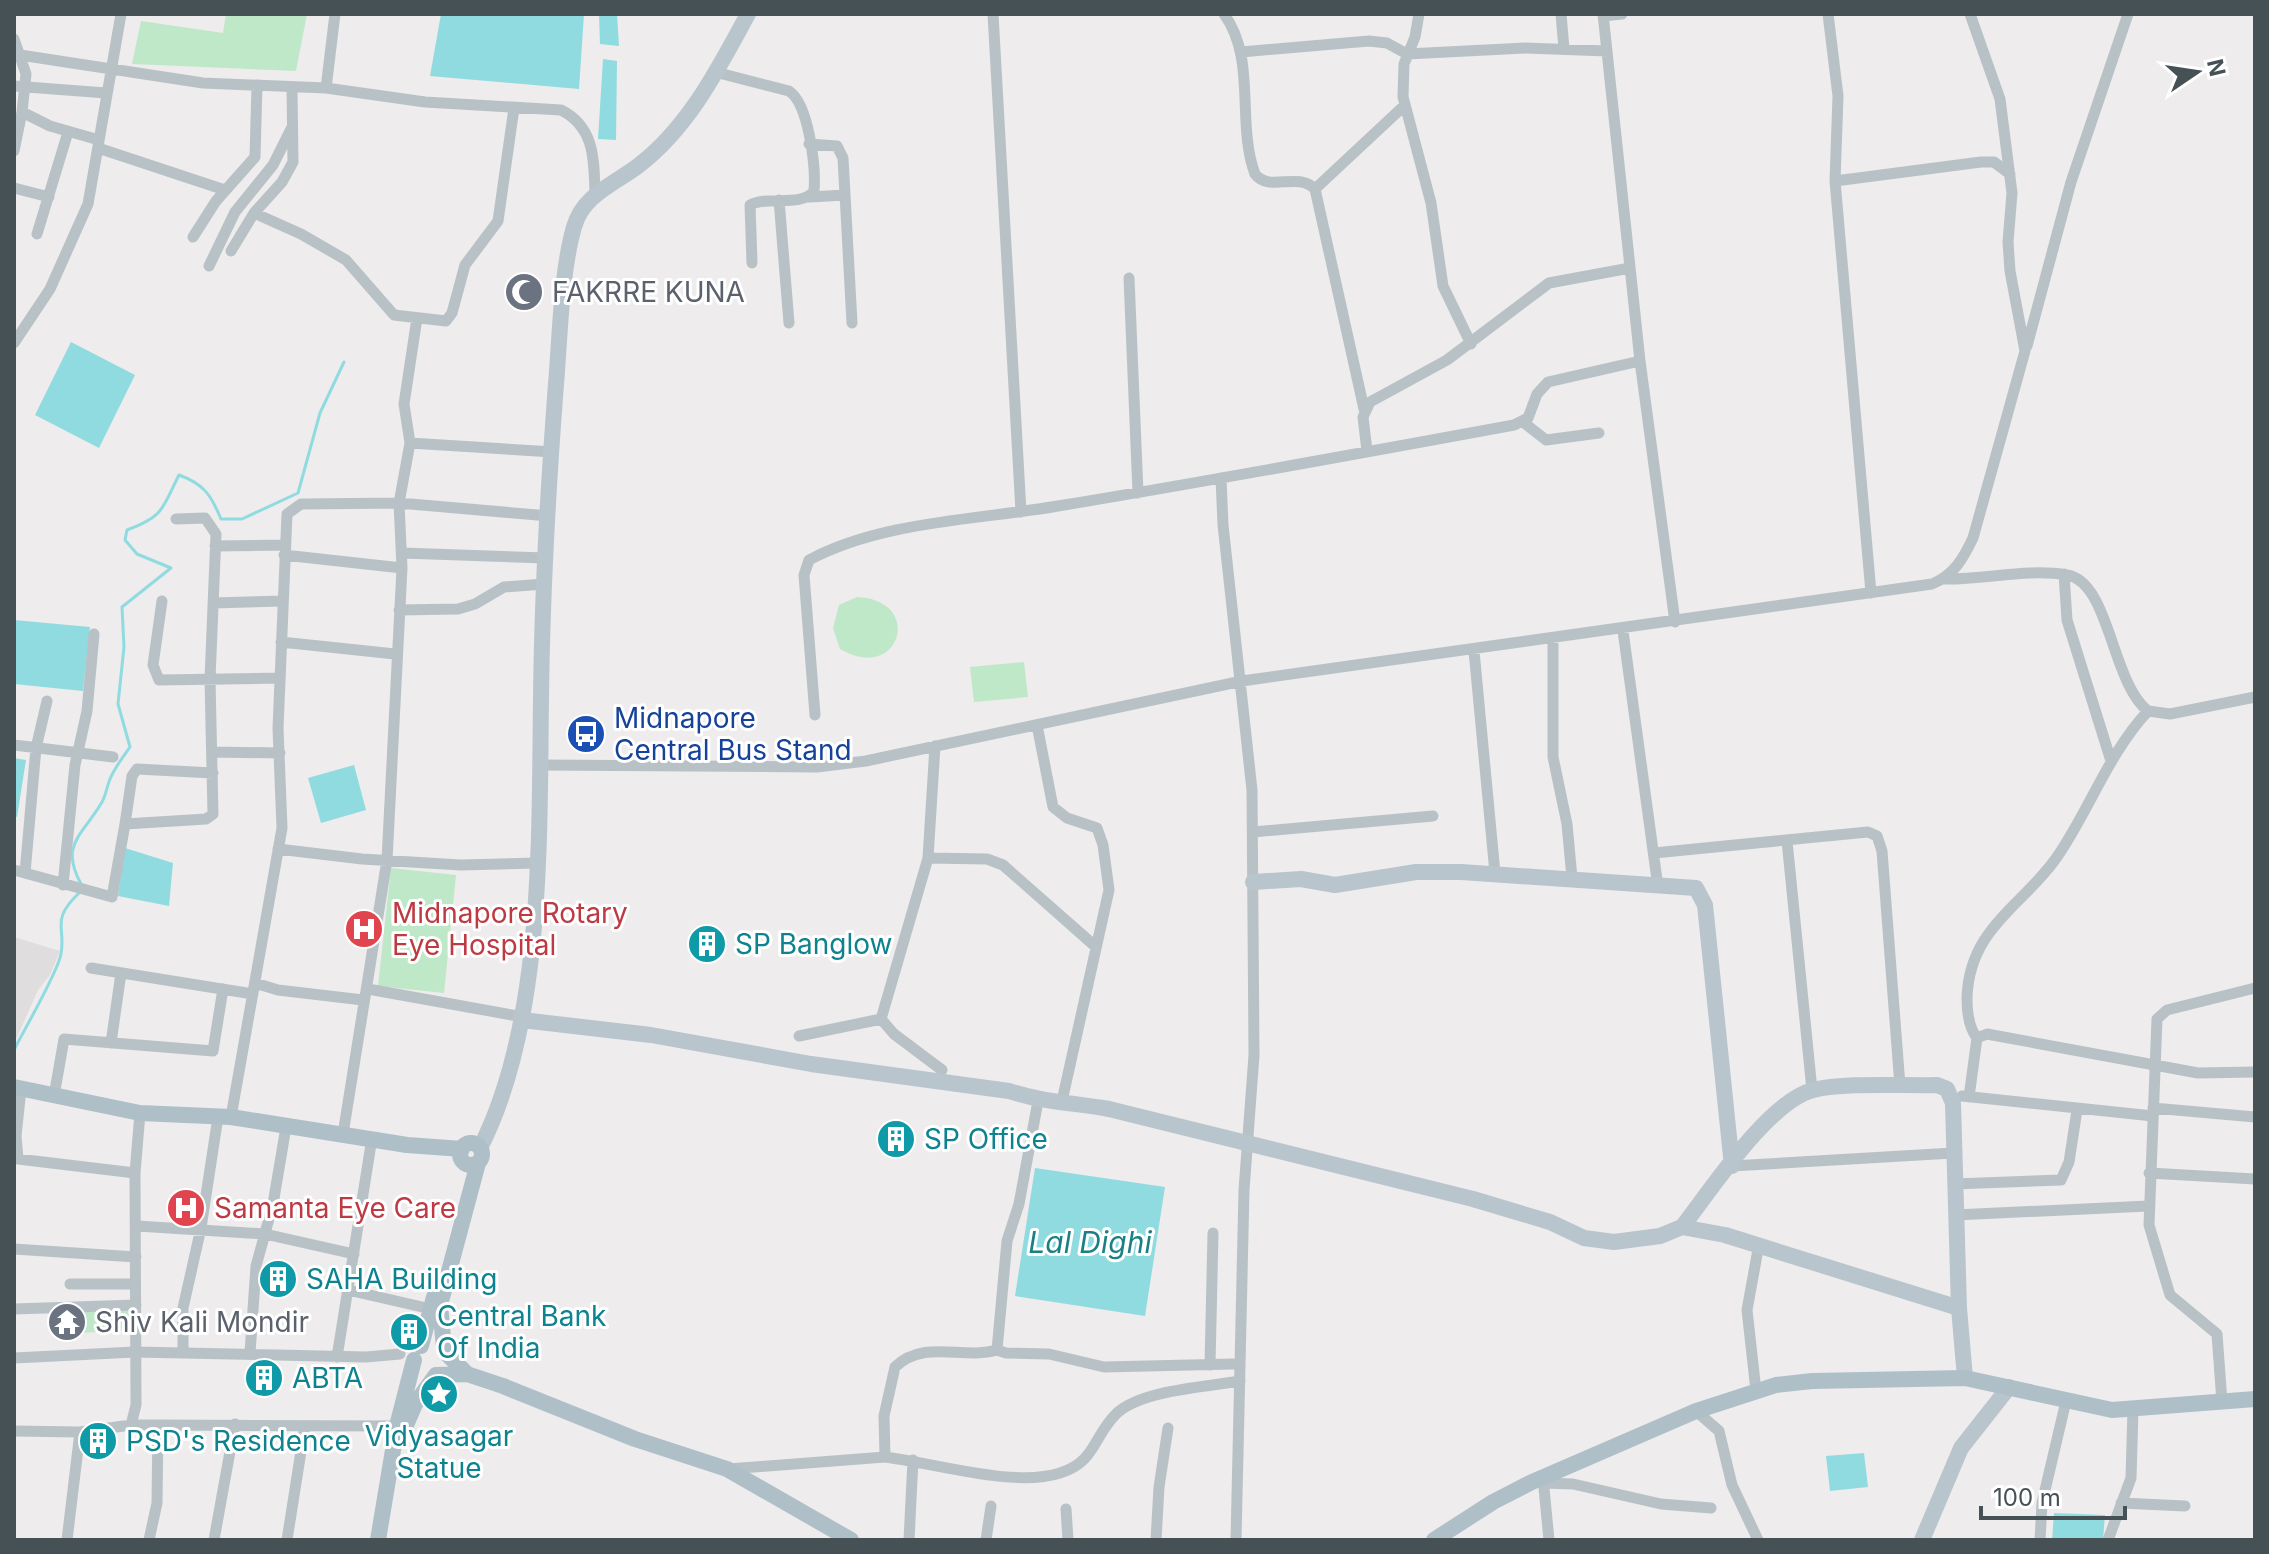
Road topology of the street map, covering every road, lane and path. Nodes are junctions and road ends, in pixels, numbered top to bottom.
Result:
1 (108, 14) edge
2 (335, 14) edge
3 (748, 14) edge
4 (993, 14) edge
5 (1224, 14) edge
6 (1419, 14) edge
7 (1561, 14) edge
8 (1622, 14) edge
9 (1828, 14) edge
10 (1970, 14) edge
11 (2128, 14) edge
12 (121, 15) edge
13 (1603, 15) edge
14 (16, 49) edge
15 (1564, 49) junction
16 (1607, 51) junction
17 (1241, 52) junction
18 (1407, 54) junction
19 (110, 71) junction
20 (715, 72) junction
21 (257, 85) junction
22 (19, 86) edge
23 (292, 87) junction
24 (326, 88) junction
25 (106, 93) junction
26 (1405, 105) junction
27 (514, 108) junction
28 (22, 112) junction
29 (291, 129) junction
30 (68, 132) junction
31 (16, 134) edge
32 (99, 144) junction
33 (809, 144) junction
34 (14, 151) edge
35 (2010, 174) junction
36 (1835, 181) junction
37 (14, 188) edge
38 (1315, 189) junction
39 (225, 190) junction
40 (595, 194) junction
41 (845, 195) junction
42 (49, 197) junction
43 (810, 197) junction
44 (779, 200) junction
45 (254, 213) junction
46 (37, 234) dead end
47 (193, 237) dead end
48 (231, 251) dead end
49 (752, 263) dead end
50 (209, 266) dead end
51 (1630, 268) junction
52 (1129, 278) dead end
53 (417, 318) junction
54 (789, 323) dead end
55 (852, 323) dead end
56 (14, 343) edge
57 (1471, 344) junction
58 (2025, 351) junction
59 (1640, 361) junction
60 (1364, 409) junction
61 (1523, 422) junction
62 (1599, 433) dead end
63 (410, 443) junction
64 (1367, 451) junction
65 (553, 452) junction
66 (1221, 478) junction
67 (1138, 493) junction
68 (399, 503) junction
69 (1021, 512) junction
70 (549, 516) junction
71 (176, 519) dead end
72 (215, 546) junction
73 (284, 550) junction
74 (402, 553) junction
75 (546, 558) junction
76 (402, 568) junction
77 (2064, 574) junction
78 (1944, 579) junction
79 (545, 584) junction
80 (1871, 593) junction
81 (162, 601) dead end
82 (283, 601) junction
83 (213, 603) junction
84 (399, 610) junction
85 (1675, 622) junction
86 (1623, 631) junction
87 (94, 634) dead end
88 (1553, 640) junction
89 (281, 642) junction
90 (1474, 651) junction
91 (395, 654) junction
92 (279, 678) junction
93 (210, 679) junction
94 (1242, 681) junction
95 (2255, 697) edge
96 (47, 701) dead end
97 (2148, 711) junction
98 (815, 715) dead end
99 (1037, 725) junction
100 (14, 745) edge
101 (935, 746) junction
102 (36, 748) junction
103 (212, 752) junction
104 (280, 753) junction
105 (78, 754) junction
106 (113, 757) dead end
107 (2111, 761) junction
108 (541, 765) junction
109 (213, 773) junction
110 (1433, 816) dead end
111 (125, 824) junction
112 (1253, 832) junction
113 (1787, 841) junction
114 (278, 849) junction
115 (1654, 853) junction
116 (928, 858) junction
117 (387, 860) junction
118 (536, 863) junction
119 (20, 872) edge
120 (1495, 873) junction
121 (1572, 878) junction
122 (1253, 882) junction
123 (63, 885) junction
124 (1658, 887) junction
125 (1096, 947) junction
126 (91, 968) dead end
127 (121, 973) junction
128 (254, 988) junction
129 (2255, 988) edge
130 (223, 989) junction
131 (365, 995) junction
132 (523, 1019) junction
133 (881, 1019) junction
134 (799, 1036) dead end
135 (1977, 1038) junction
136 (111, 1043) junction
137 (2155, 1064) junction
138 (942, 1070) dead end
139 (2255, 1072) edge
140 (1900, 1086) junction
141 (18, 1088) edge
142 (1812, 1090) junction
143 (1951, 1095) junction
144 (54, 1096) junction
145 (1969, 1097) junction
146 (1038, 1101) junction
147 (1062, 1101) junction
148 (2077, 1110) junction
149 (2153, 1112) junction
150 (140, 1113) junction
151 (225, 1117) junction
152 (2255, 1117) edge
153 (286, 1127) junction
154 (343, 1134) junction
155 (15, 1136) edge
156 (372, 1138) junction
157 (1247, 1141) junction
158 (1953, 1153) junction
159 (470, 1157) junction
160 (1732, 1166) junction
161 (135, 1173) junction
162 (2149, 1173) junction
163 (2255, 1179) edge
164 (1954, 1184) junction
165 (2148, 1206) junction
166 (1955, 1215) junction
167 (137, 1226) junction
168 (1682, 1227) junction
169 (201, 1228) junction
170 (1213, 1233) dead end
171 (265, 1234) junction
172 (1759, 1244) junction
173 (14, 1249) edge
174 (354, 1254) junction
175 (136, 1257) junction
176 (70, 1284) dead end
177 (135, 1284) junction
178 (348, 1290) junction
179 (136, 1305) junction
180 (1959, 1308) junction
181 (14, 1309) edge
182 (431, 1309) junction
183 (997, 1350) junction
184 (446, 1351) junction
185 (135, 1352) junction
186 (183, 1353) junction
187 (250, 1353) junction
188 (412, 1353) junction
189 (337, 1357) junction
190 (14, 1358) edge
191 (1233, 1364) dead end
192 (1210, 1365) junction
193 (467, 1374) junction
194 (437, 1375) junction
195 (1965, 1378) junction
196 (1240, 1381) junction
197 (2009, 1387) junction
198 (1756, 1391) junction
199 (2255, 1399) edge
200 (2066, 1401) junction
201 (2222, 1402) junction
202 (2133, 1409) junction
203 (1696, 1411) junction
204 (235, 1424) junction
205 (131, 1425) junction
206 (158, 1425) junction
207 (305, 1426) junction
208 (397, 1426) junction
209 (1168, 1428) dead end
210 (14, 1431) edge
211 (80, 1432) junction
212 (885, 1457) junction
213 (913, 1460) junction
214 (727, 1469) junction
215 (1544, 1480) junction
216 (2121, 1503) junction
217 (991, 1506) dead end
218 (2185, 1506) dead end
219 (1711, 1508) dead end
220 (1066, 1509) dead end
221 (67, 1540) edge
222 (149, 1540) edge
223 (214, 1540) edge
224 (287, 1540) edge
225 (378, 1540) edge
226 (387, 1540) edge
227 (851, 1540) edge
228 (909, 1540) edge
229 (986, 1540) edge
230 (1068, 1540) edge
231 (1156, 1540) edge
232 (1236, 1540) edge
233 (1434, 1540) edge
234 (1549, 1540) edge
235 (1758, 1540) edge
236 (1922, 1540) edge
237 (2040, 1540) edge
238 (2108, 1540) edge

1 - 12 street
2 - 24 street
3 - 20 street
4 - 69 street
5 - 17 street
6 - 18 street
7 - 15 street
8 - 13 street
9 - 36 street
10 - 35 street
11 - 58 street
12 - 19 street
13 - 16 street
14 - 19 street
14 - 22 street
15 - 16 street
15 - 18 street
16 - 51 street
17 - 18 street
17 - 38 street
18 - 26 street
19 - 21 street
19 - 25 street
20 - 33 street
20 - 40 street
21 - 23 street
21 - 39 street
22 - 25 street
22 - 28 street
23 - 24 street
23 - 29 street
24 - 27 street
25 - 32 street
26 - 38 street
26 - 57 street
27 - 40 street
27 - 53 street
28 - 30 street
28 - 31 street
29 - 45 street
29 - 50 street
30 - 32 street
30 - 42 street
31 - 34 street
32 - 39 street
32 - 56 street
33 - 41 street
33 - 43 street
35 - 36 street
35 - 58 street
36 - 80 street
37 - 42 street
38 - 60 street
39 - 47 street
40 - 65 street
41 - 43 street
41 - 55 street
42 - 46 street
43 - 44 street
44 - 49 street
44 - 54 street
45 - 48 street
45 - 53 street
51 - 57 street
51 - 59 street
52 - 67 street
53 - 63 street
57 - 60 street
58 - 78 street
59 - 61 street
59 - 85 street
60 - 64 street
61 - 62 street
61 - 64 street
63 - 65 street
63 - 68 street
64 - 66 street
65 - 70 street
66 - 67 street
66 - 94 street
67 - 69 street
68 - 70 street
68 - 73 street
68 - 74 street
69 - 98 street
70 - 75 street
71 - 72 street
72 - 73 street
72 - 83 street
73 - 76 street
73 - 82 street
74 - 75 street
74 - 76 street
75 - 79 street
76 - 84 street
77 - 78 street
77 - 97 street
77 - 107 street
78 - 80 street
79 - 84 street
79 - 108 street
80 - 85 street
81 - 93 street
82 - 83 street
82 - 89 street
83 - 93 street
84 - 91 street
85 - 86 street
86 - 88 street
86 - 115 street
87 - 105 street
88 - 90 street
88 - 121 street
89 - 91 street
89 - 92 street
90 - 94 street
90 - 120 street
91 - 117 street
92 - 93 street
92 - 104 street
93 - 103 street
94 - 99 street
94 - 112 street
95 - 97 street
96 - 102 street
97 - 107 street
99 - 101 street
99 - 125 street
100 - 102 street
101 - 108 street
101 - 116 street
102 - 105 street
102 - 119 street
103 - 104 street
103 - 109 street
104 - 114 street
105 - 106 street
105 - 123 street
107 - 135 street
108 - 118 street
109 - 111 street
109 - 111 street
110 - 112 street
111 - 123 street
112 - 122 street
113 - 115 street
113 - 140 street
113 - 142 street
114 - 117 street
114 - 128 street
115 - 124 street
116 - 125 street
116 - 133 street
117 - 118 street
117 - 131 street
118 - 132 street
119 - 123 street
120 - 121 street
120 - 122 street
121 - 124 street
122 - 157 street
124 - 160 street
125 - 147 street
126 - 127 street
127 - 130 street
127 - 136 street
128 - 130 street
128 - 131 street
128 - 151 street
129 - 137 street
130 - 136 street
131 - 132 street
131 - 154 street
132 - 146 street
132 - 159 street
133 - 134 street
133 - 138 street
135 - 137 street
135 - 145 street
136 - 144 street
137 - 139 street
137 - 149 street
140 - 142 street
140 - 143 street
141 - 144 main road
141 - 155 street
142 - 160 street
143 - 145 street
143 - 158 street
144 - 150 main road
145 - 148 street
146 - 147 street
146 - 183 street
147 - 157 street
148 - 149 street
148 - 164 street
149 - 152 street
149 - 162 street
150 - 151 main road
150 - 161 street
151 - 153 main road
151 - 169 street
153 - 154 main road
153 - 171 street
154 - 156 main road
155 - 161 street
156 - 159 main road
156 - 174 street
157 - 168 street
157 - 196 street
158 - 160 street
158 - 164 street
159 - 182 main road
159 - 184 main road
160 - 168 street
161 - 167 street
162 - 163 street
162 - 165 street
164 - 166 street
165 - 166 street
165 - 201 street
166 - 180 street
167 - 169 street
167 - 175 street
168 - 172 street
169 - 171 street
169 - 186 street
170 - 192 street
171 - 174 street
171 - 187 street
172 - 180 street
172 - 198 street
173 - 175 street
174 - 178 street
175 - 177 street
176 - 177 street
177 - 179 street
178 - 182 street
178 - 189 street
179 - 181 street
179 - 185 street
180 - 195 street
182 - 188 main road
183 - 192 street
183 - 212 street
184 - 188 main road
184 - 193 main road
184 - 194 main road
185 - 186 street
185 - 190 street
185 - 205 street
186 - 187 street
187 - 189 street
188 - 189 street
188 - 194 main road
188 - 208 main road
191 - 192 street
193 - 194 main road
193 - 214 main road
194 - 226 main road
195 - 197 main road
195 - 198 main road
196 - 213 street
196 - 232 street
197 - 200 main road
197 - 236 street
198 - 203 main road
199 - 201 main road
200 - 202 main road
200 - 237 street
201 - 202 main road
202 - 216 street
203 - 215 main road
203 - 235 street
204 - 206 street
204 - 207 street
204 - 223 street
205 - 206 street
205 - 211 street
206 - 222 street
207 - 208 street
207 - 224 street
208 - 225 main road
209 - 231 street
210 - 211 street
211 - 221 street
212 - 213 street
212 - 214 street
213 - 228 street
214 - 227 main road
215 - 219 street
215 - 233 main road
215 - 234 street
216 - 218 street
216 - 238 street
217 - 229 street
220 - 230 street

